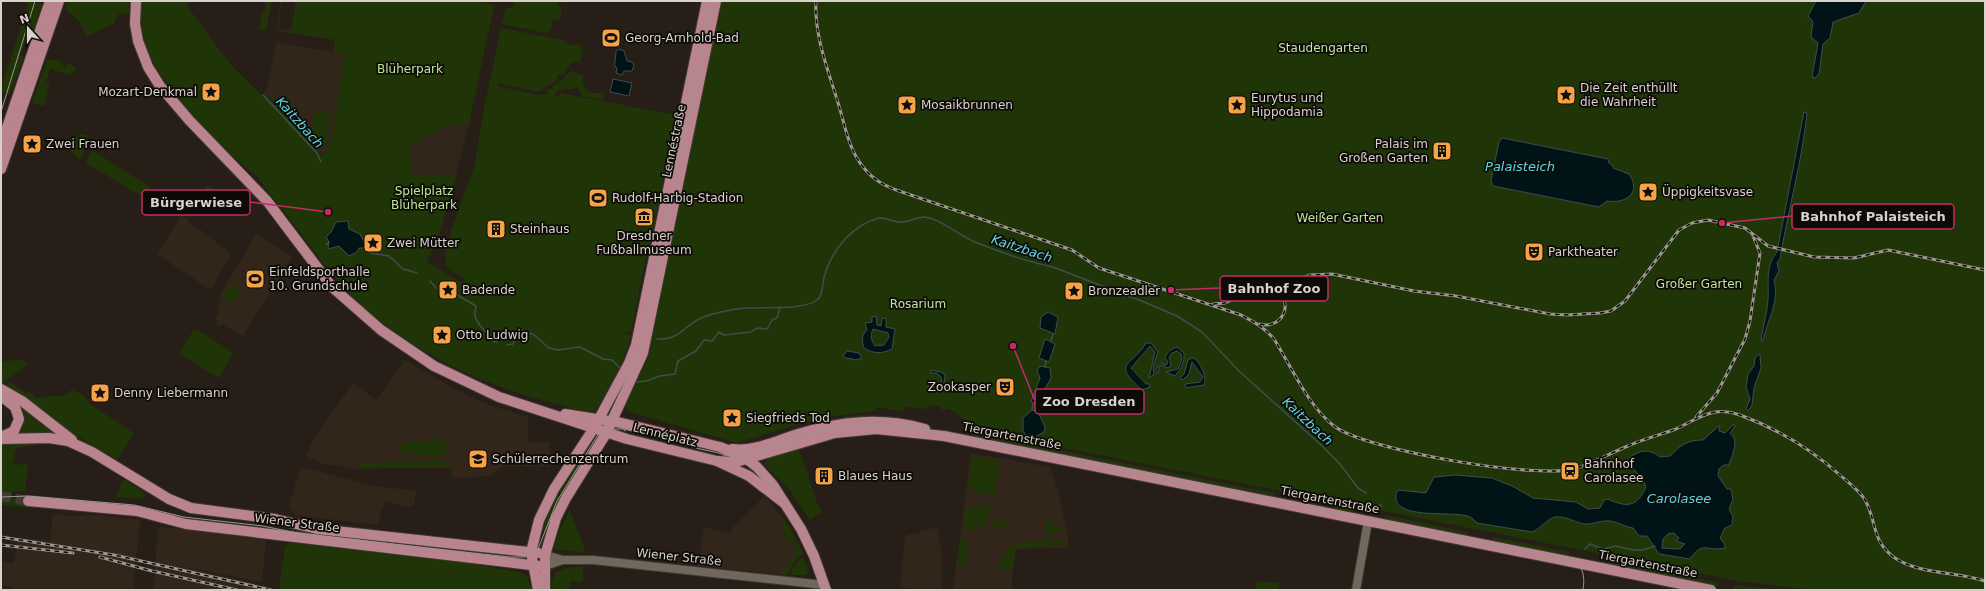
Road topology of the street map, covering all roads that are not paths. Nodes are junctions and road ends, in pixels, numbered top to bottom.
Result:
1 (50, 1) edge
2 (59, 1) edge
3 (136, 1) edge
4 (707, 1) edge
5 (716, 1) edge
6 (36, 52) junction
7 (1, 145) edge
8 (1, 169) edge
9 (1, 389) edge
10 (1, 396) edge
11 (612, 421) junction
12 (596, 424) junction
13 (607, 432) junction
14 (944, 436) junction
15 (1, 438) edge
16 (76, 444) junction
17 (720, 447) junction
18 (746, 458) junction
19 (717, 462) junction
20 (28, 501) tunnel mouth
21 (784, 503) junction
22 (1368, 521) junction
23 (531, 552) junction
24 (545, 555) junction
25 (563, 560) junction
26 (533, 566) junction
27 (545, 566) junction
28 (825, 588) edge
29 (538, 590) edge
30 (545, 590) edge
31 (1356, 590) edge
32 (1711, 590) edge

1 - 6 main road
2 - 6 main road
3 - 12 main road
4 - 12 main road, Lennéstraße
5 - 11 main road, Lennéstraße
6 - 7 main road
6 - 8 main road
9 - 16 main road
10 - 15 main road
11 - 12 main road, Lennéplatz
11 - 13 main road
11 - 17 main road, Lennéplatz
12 - 13 main road, Lennéplatz
12 - 23 main road, Lennéstraße
13 - 19 main road, Lennéplatz
13 - 24 main road
14 - 17 main road, Tiergartenstraße
14 - 18 main road, Tiergartenstraße
14 - 22 main road, Tiergartenstraße
15 - 16 main road
16 - 23 main road, Wiener Straße
17 - 18 main road
18 - 19 main road, Tiergartenstraße
18 - 21 main road
19 - 21 main road
20 - 26 main road, Wiener Straße
21 - 28 main road
22 - 31 street
22 - 32 main road, Tiergartenstraße
23 - 24 main road, Wiener Straße
23 - 26 main road
24 - 25 street, Wiener Straße
24 - 27 main road
25 - 27 street, Wiener Straße
25 - 28 street, Wiener Straße
26 - 27 main road, Wiener Straße
26 - 29 main road
27 - 30 main road

